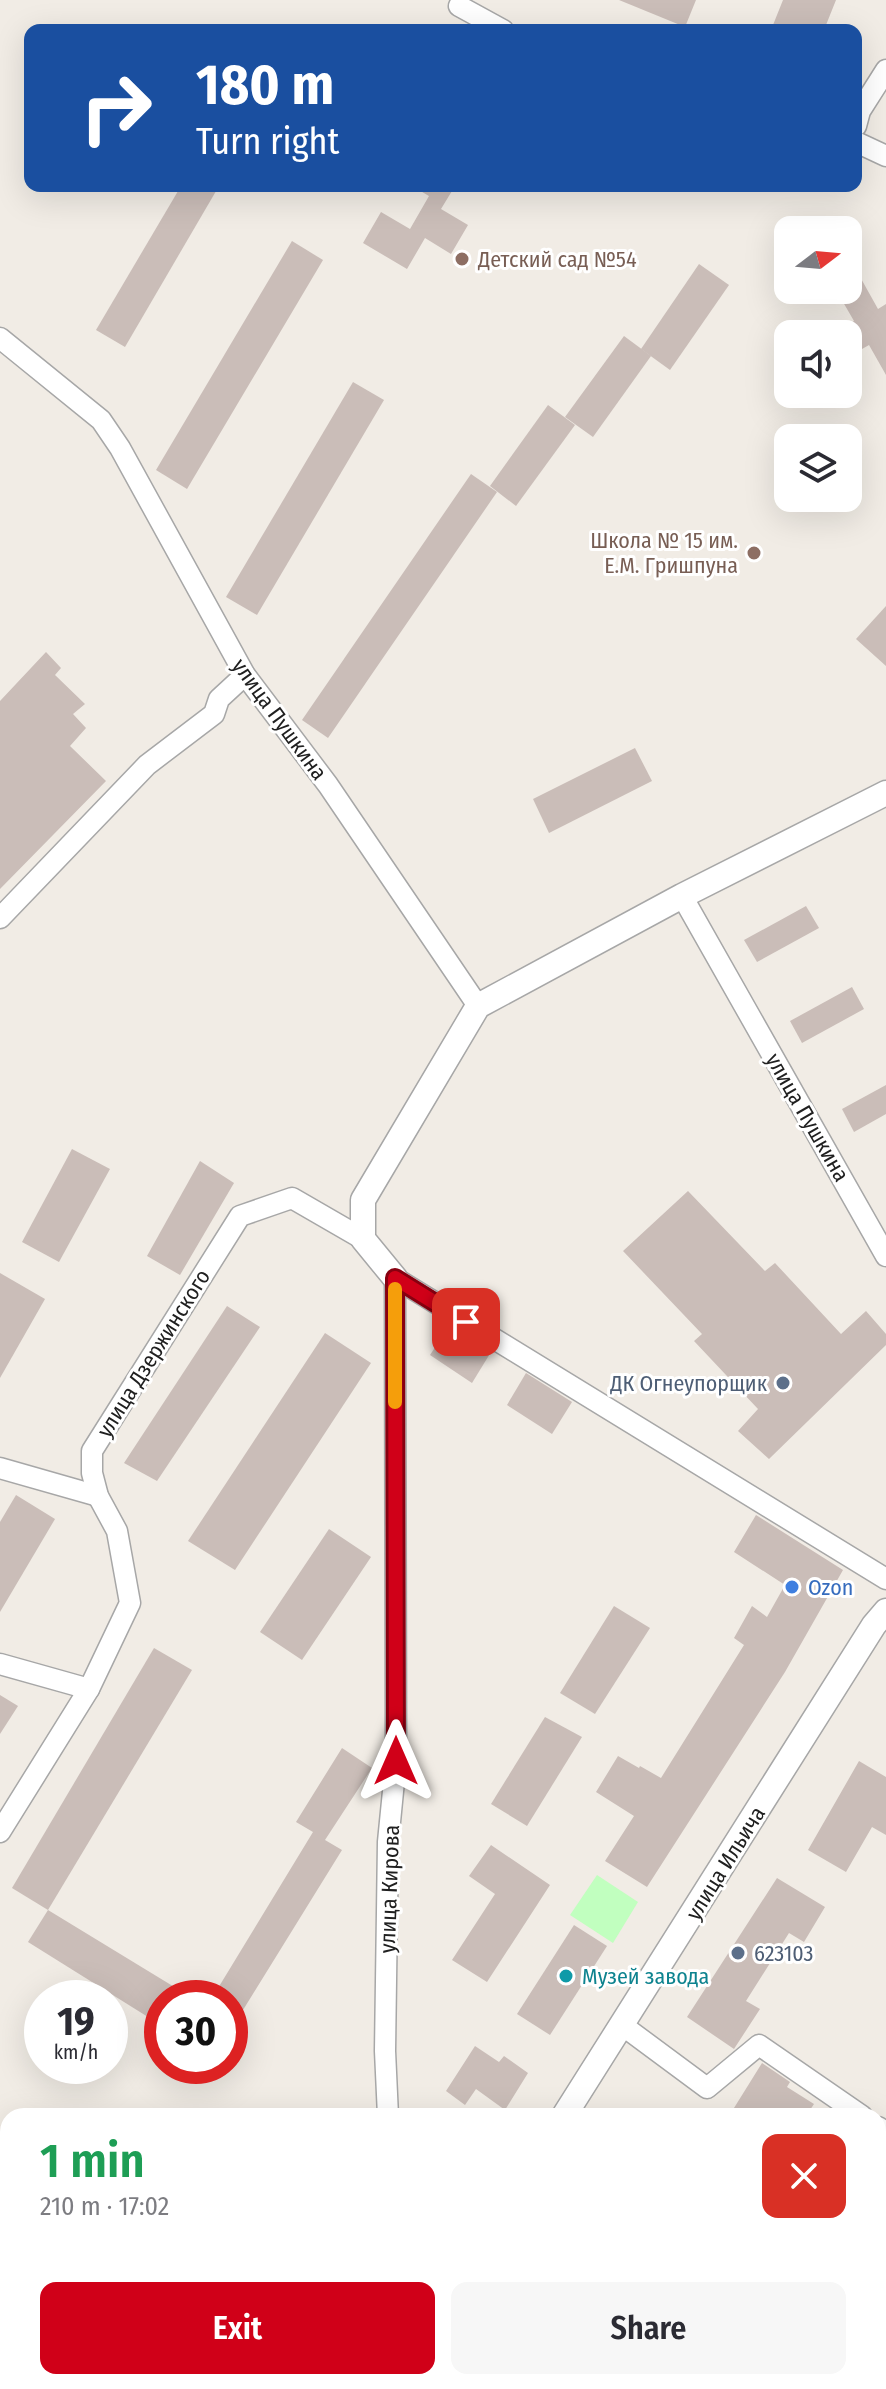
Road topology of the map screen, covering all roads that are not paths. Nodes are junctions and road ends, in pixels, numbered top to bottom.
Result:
1 (459, 6) dead end
2 (492, 24) edge
3 (886, 70) edge
4 (862, 108) edge
5 (862, 140) edge
6 (886, 156) edge
7 (0, 338) edge
8 (245, 675) junction
9 (886, 793) edge
10 (682, 896) junction
11 (0, 918) edge
12 (478, 1006) junction
13 (363, 1239) junction
14 (886, 1256) edge
15 (395, 1278) junction
16 (0, 1468) edge
17 (98, 1496) junction
18 (886, 1579) edge
19 (886, 1611) edge
20 (0, 1664) edge
21 (89, 1689) junction
22 (0, 1832) edge
23 (622, 2025) junction
24 (388, 2108) edge
25 (569, 2108) edge
26 (850, 2108) edge

1 - 2 street
3 - 4 street
5 - 6 street
7 - 8 street, улица Пушкина
8 - 11 street
8 - 12 street, улица Пушкина
9 - 10 street
10 - 12 street
10 - 14 street, улица Пушкина
12 - 13 street
13 - 15 street
13 - 17 street, улица Дзержинского
15 - 18 street
15 - 24 street, улица Кирова
16 - 17 street
17 - 21 street, улица Дзержинского
19 - 23 street, улица Ильича
20 - 21 street
21 - 22 street, улица Дзержинского
23 - 25 street, улица Ильича
23 - 26 street

